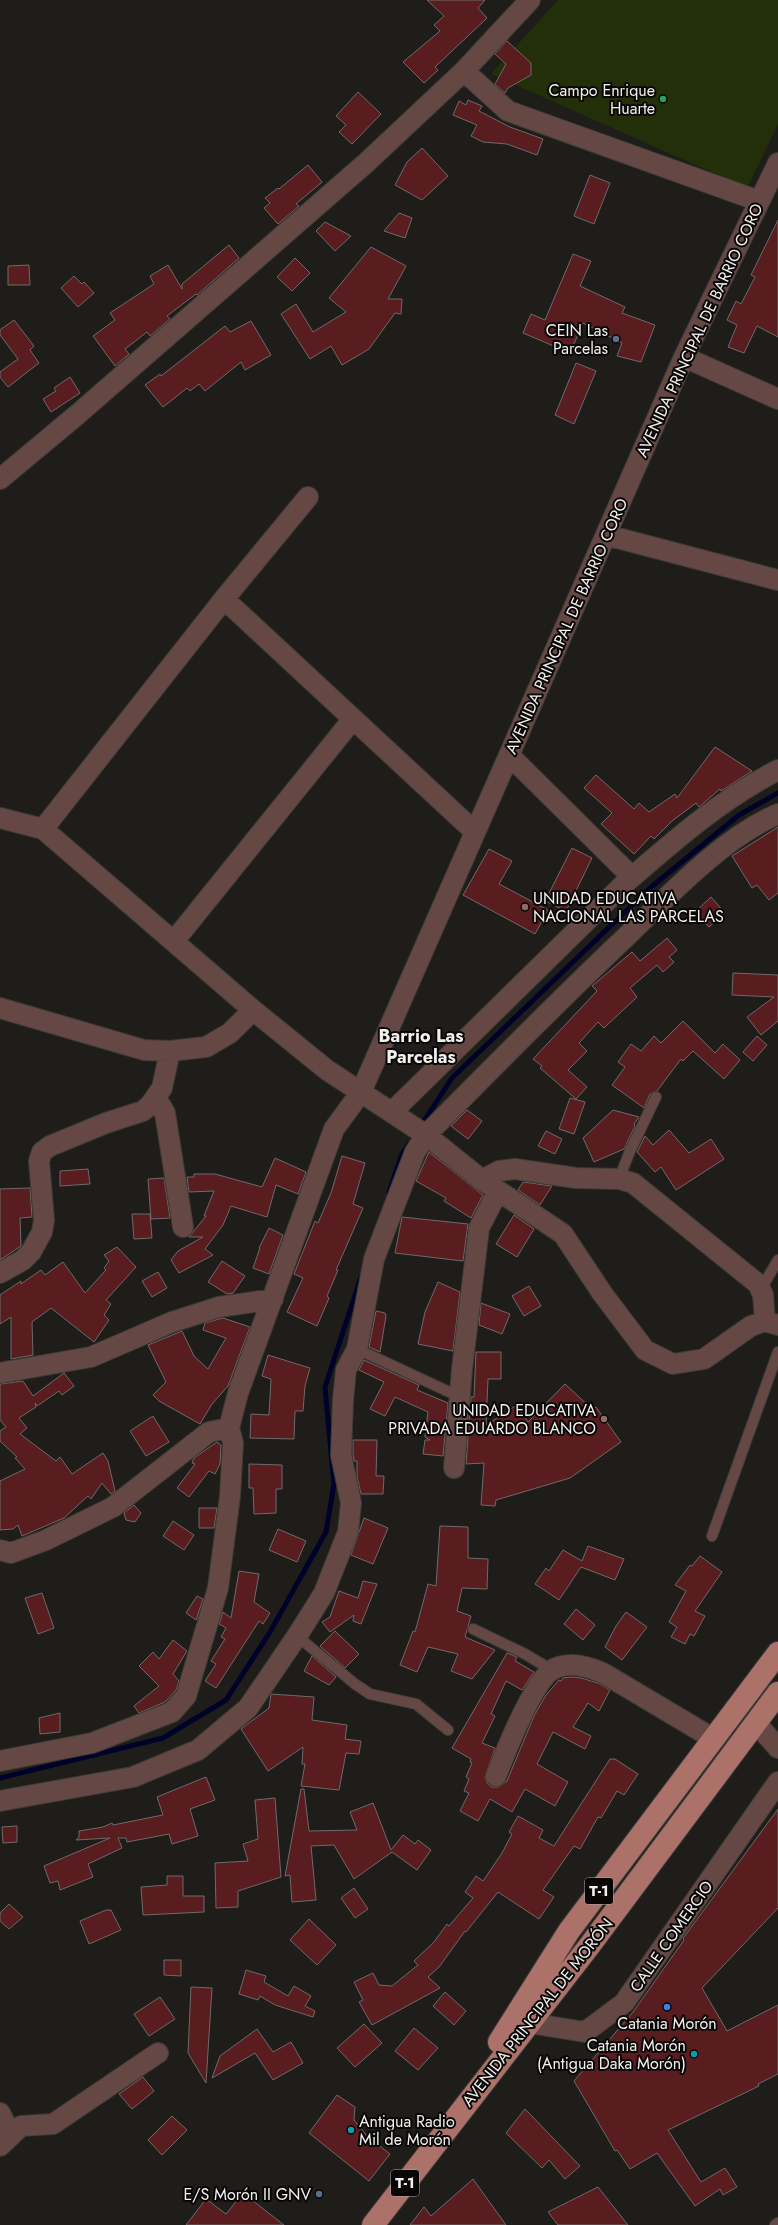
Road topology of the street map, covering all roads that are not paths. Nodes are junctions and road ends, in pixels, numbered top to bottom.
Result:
1 (530, 0) edge
2 (464, 72) junction
3 (775, 176) edge
4 (758, 201) junction
5 (684, 357) junction
6 (778, 399) edge
7 (0, 479) edge
8 (308, 497) dead end
9 (606, 535) junction
10 (778, 580) edge
11 (224, 599) junction
12 (353, 718) junction
13 (509, 755) junction
14 (778, 770) edge
15 (778, 814) edge
16 (0, 818) edge
17 (43, 829) junction
18 (475, 832) junction
19 (632, 877) junction
20 (174, 941) junction
21 (0, 1008) edge
22 (254, 1010) junction
23 (170, 1051) junction
24 (361, 1092) junction
25 (656, 1097) dead end
26 (156, 1098) junction
27 (392, 1112) junction
28 (421, 1132) junction
29 (619, 1179) junction
30 (482, 1180) junction
31 (498, 1191) junction
32 (183, 1227) dead end
33 (778, 1260) edge
34 (0, 1273) edge
35 (761, 1289) junction
36 (273, 1299) junction
37 (772, 1323) edge
38 (357, 1349) junction
39 (778, 1352) edge
40 (0, 1373) edge
41 (460, 1397) junction
42 (229, 1428) junction
43 (454, 1468) dead end
44 (712, 1536) dead end
45 (0, 1550) edge
46 (473, 1629) dead end
47 (297, 1636) junction
48 (778, 1653) edge
49 (552, 1670) junction
50 (778, 1693) edge
51 (756, 1723) junction
52 (448, 1730) dead end
53 (714, 1739) junction
54 (778, 1748) edge
55 (0, 1761) edge
56 (496, 1776) dead end
57 (778, 1782) edge
58 (0, 1801) edge
59 (529, 2023) junction
60 (158, 2053) dead end
61 (0, 2113) edge
62 (6, 2141) edge
63 (436, 2141) junction
64 (778, 2223) edge
65 (373, 2225) edge
66 (775, 2225) edge

1 - 2 street
2 - 4 street
2 - 7 street
3 - 4 street, AVENIDA PRINCIPAL DE BARRIO CORO
4 - 5 street, AVENIDA PRINCIPAL DE BARRIO CORO
5 - 6 street
5 - 9 street, AVENIDA PRINCIPAL DE BARRIO CORO
8 - 11 street
9 - 10 street
9 - 13 street, AVENIDA PRINCIPAL DE BARRIO CORO
11 - 12 street
11 - 17 street
12 - 18 street
12 - 20 street
13 - 18 street, AVENIDA PRINCIPAL DE BARRIO CORO
13 - 19 street
14 - 19 street
15 - 28 street
16 - 17 street
17 - 20 street
18 - 24 street, AVENIDA PRINCIPAL DE BARRIO CORO
19 - 27 street
20 - 22 street
21 - 23 street
22 - 23 street
22 - 24 street
23 - 26 street
24 - 27 street
24 - 36 street, AVENIDA PRINCIPAL DE BARRIO CORO
25 - 29 lane
26 - 32 street
26 - 34 street
27 - 28 street
28 - 30 street
28 - 38 street
29 - 30 street
29 - 35 street
30 - 31 street
31 - 37 street
31 - 41 street
33 - 35 lane
35 - 37 street
36 - 40 street
36 - 42 street, AVENIDA PRINCIPAL DE BARRIO CORO
38 - 41 lane
38 - 47 street
39 - 44 lane
41 - 43 street
42 - 45 street
42 - 55 street
46 - 49 lane
47 - 52 lane
47 - 58 street
48 - 53 main road, AVENIDA PRINCIPAL DE MORÓN / T-1
49 - 53 street
49 - 56 street
50 - 51 main road, AVENIDA PRINCIPAL DE MORÓN / T-1
51 - 54 street
51 - 59 main road, AVENIDA PRINCIPAL DE MORÓN / T-1
53 - 63 main road, AVENIDA PRINCIPAL DE MORÓN / T-1
57 - 59 street, CALLE COMERCIO
59 - 63 main road, AVENIDA PRINCIPAL DE MORÓN / T-1
60 - 62 street
61 - 62 street
63 - 65 main road, T-1
64 - 66 lane

